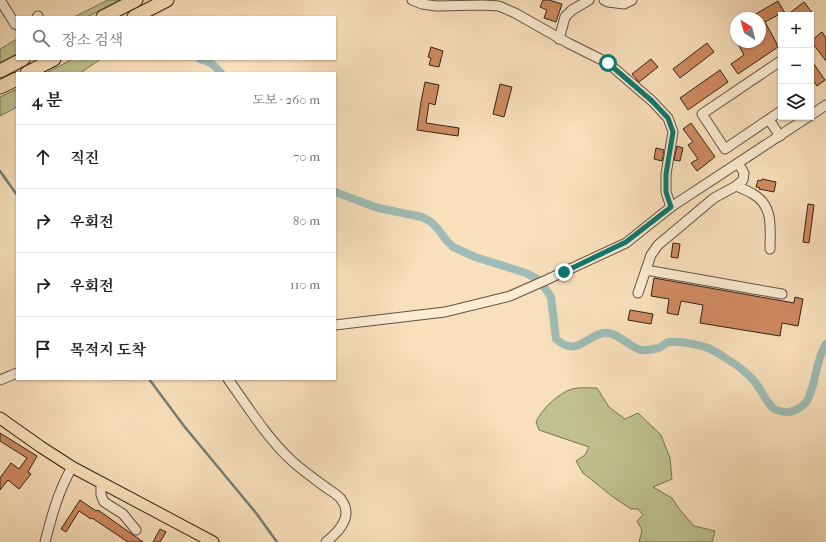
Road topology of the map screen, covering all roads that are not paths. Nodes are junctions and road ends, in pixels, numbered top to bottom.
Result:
1 (0, 0) edge
2 (136, 0) edge
3 (167, 0) edge
4 (412, 0) edge
5 (589, 0) edge
6 (604, 0) edge
7 (632, 0) edge
8 (105, 16) edge
9 (136, 16) edge
10 (16, 24) edge
11 (559, 38) junction
12 (21, 60) edge
13 (52, 60) edge
14 (778, 63) edge
15 (0, 71) edge
16 (30, 72) edge
17 (16, 79) edge
18 (0, 87) edge
19 (826, 105) edge
20 (778, 113) edge
21 (814, 113) edge
22 (769, 120) junction
23 (804, 120) edge
24 (780, 136) junction
25 (738, 163) junction
26 (736, 186) junction
27 (671, 207) junction
28 (770, 250) dead end
29 (646, 270) junction
30 (638, 294) dead end
31 (782, 294) dead end
32 (336, 325) edge
33 (16, 373) edge
34 (0, 380) edge
35 (229, 380) edge
36 (0, 418) edge
37 (72, 467) junction
38 (101, 483) junction
39 (136, 530) dead end
40 (45, 542) edge
41 (213, 542) edge
42 (326, 542) edge

1 - 10 street
2 - 8 highway
3 - 9 highway
4 - 11 street
5 - 11 street
6 - 7 street
11 - 27 street
12 - 15 highway
13 - 16 highway
14 - 22 street
17 - 18 highway
19 - 21 street
20 - 22 street
22 - 24 street
23 - 24 street
24 - 25 street
25 - 26 street
25 - 27 street
26 - 28 street
26 - 29 street
27 - 32 street
29 - 30 street
29 - 31 street
33 - 34 street
35 - 42 street
36 - 37 main road
37 - 38 main road
37 - 40 street
38 - 39 street
38 - 41 main road

